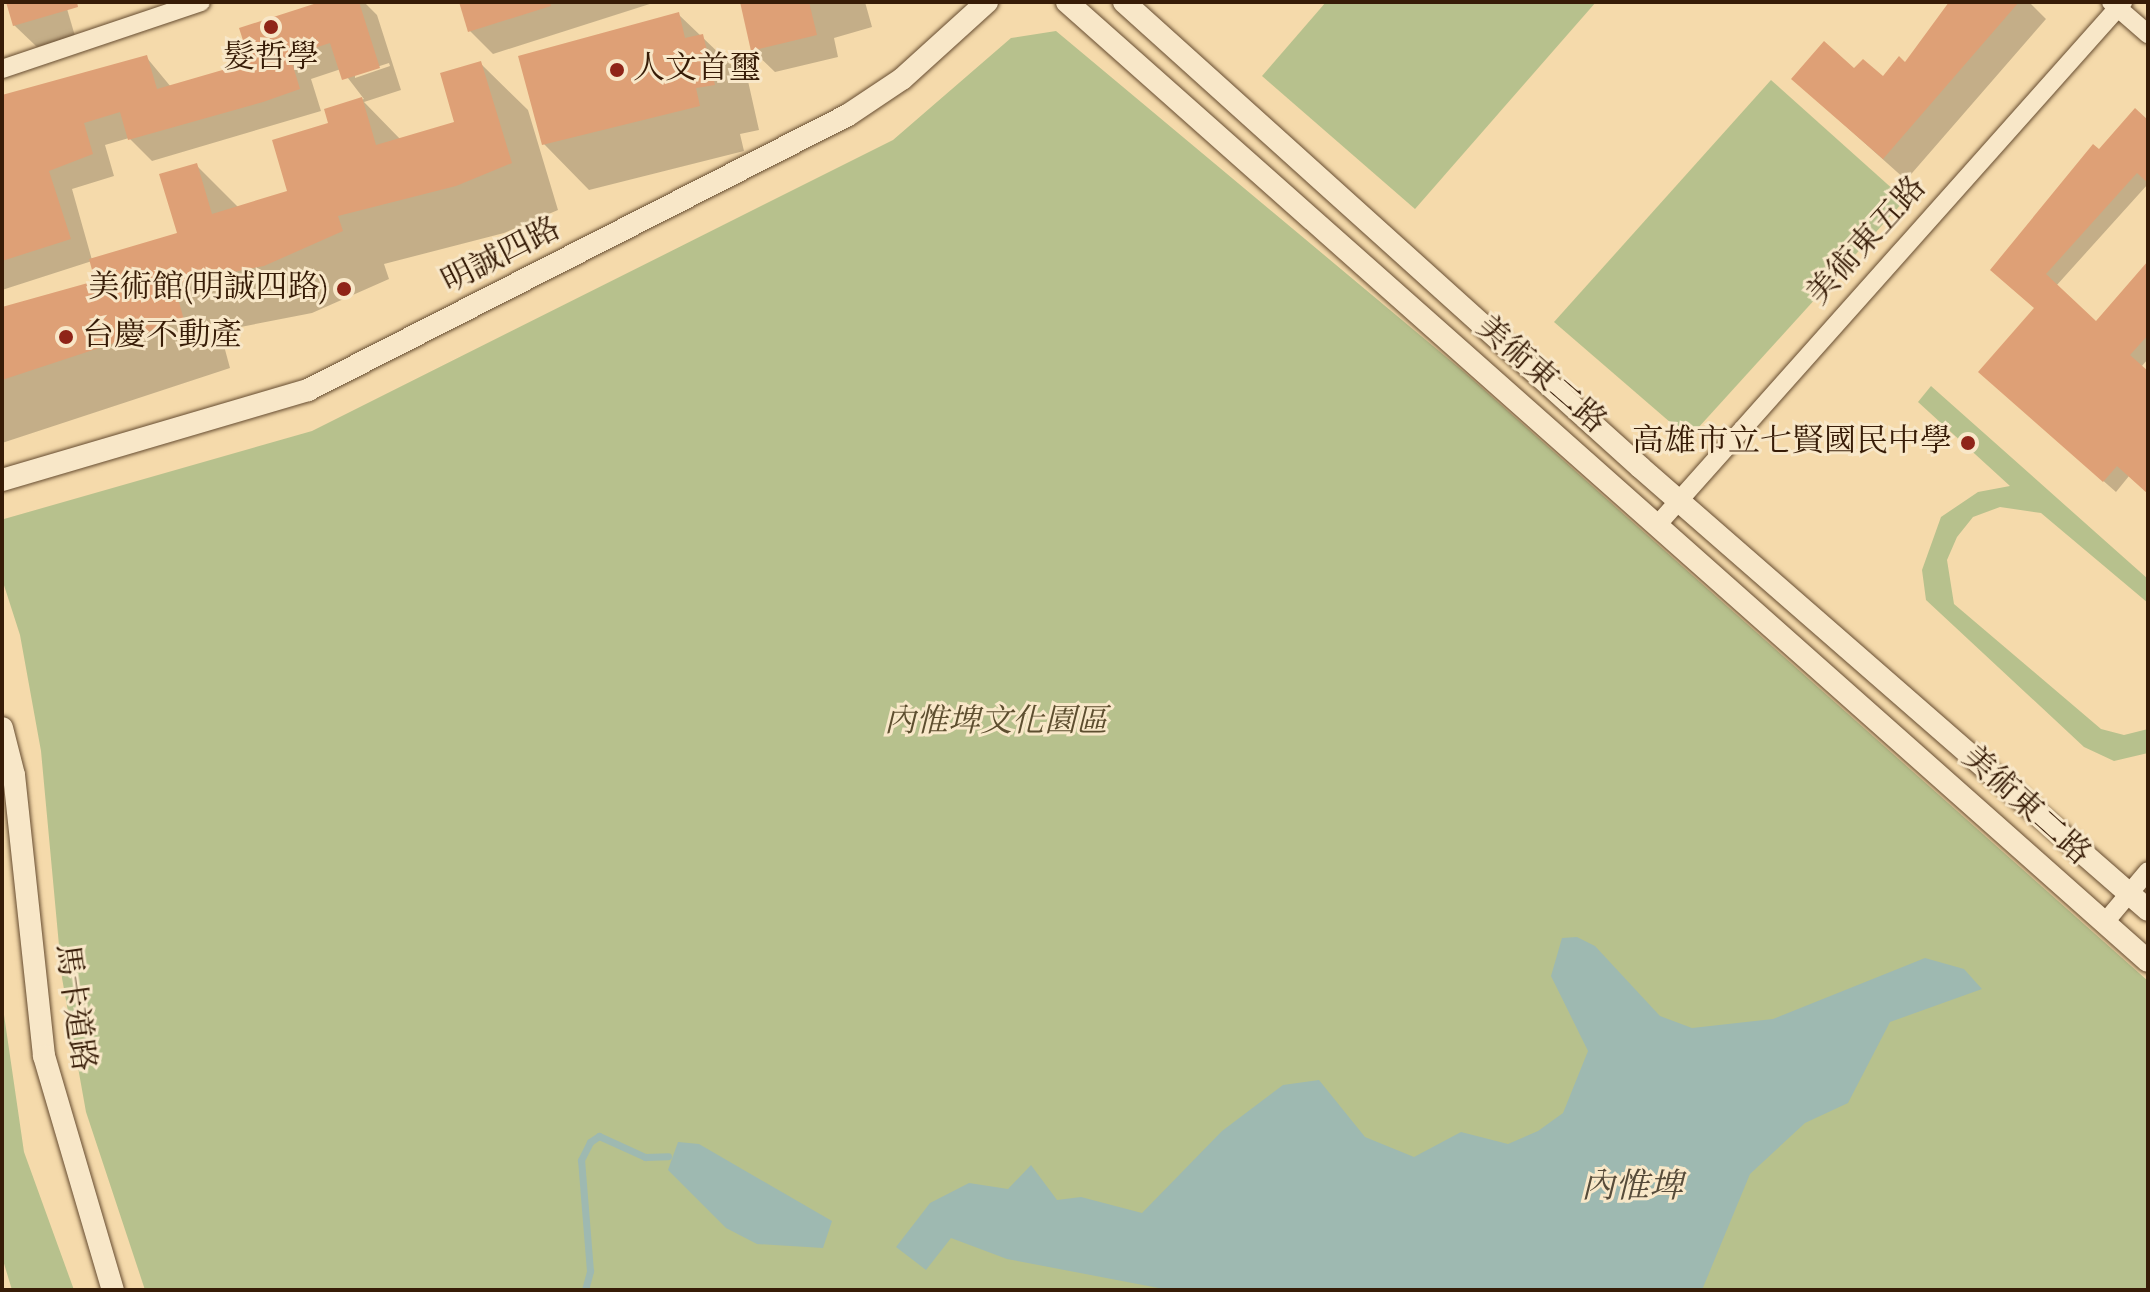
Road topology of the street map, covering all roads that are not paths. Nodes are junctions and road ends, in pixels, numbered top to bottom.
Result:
1 (201, 2) edge
2 (987, 2) edge
3 (1067, 2) edge
4 (1124, 2) edge
5 (2117, 4) edge
6 (2148, 34) edge
7 (2, 69) edge
8 (2, 480) edge
9 (1679, 499) junction
10 (1659, 523) junction
11 (2, 728) edge
12 (2148, 871) edge
13 (2129, 893) junction
14 (2148, 910) edge
15 (2106, 921) junction
16 (2148, 961) edge
17 (113, 1290) edge

1 - 7 street
2 - 8 street, 明誠四路
3 - 10 street, 美術東二路
4 - 9 street, 美術東二路
5 - 6 street
5 - 9 street, 美術東五路
9 - 10 street, 美術東五路
9 - 13 street, 美術東二路
10 - 15 street, 美術東二路
11 - 17 street, 馬卡道路
12 - 13 street
13 - 14 street, 美術東二路
13 - 15 street
15 - 16 street, 美術東二路

